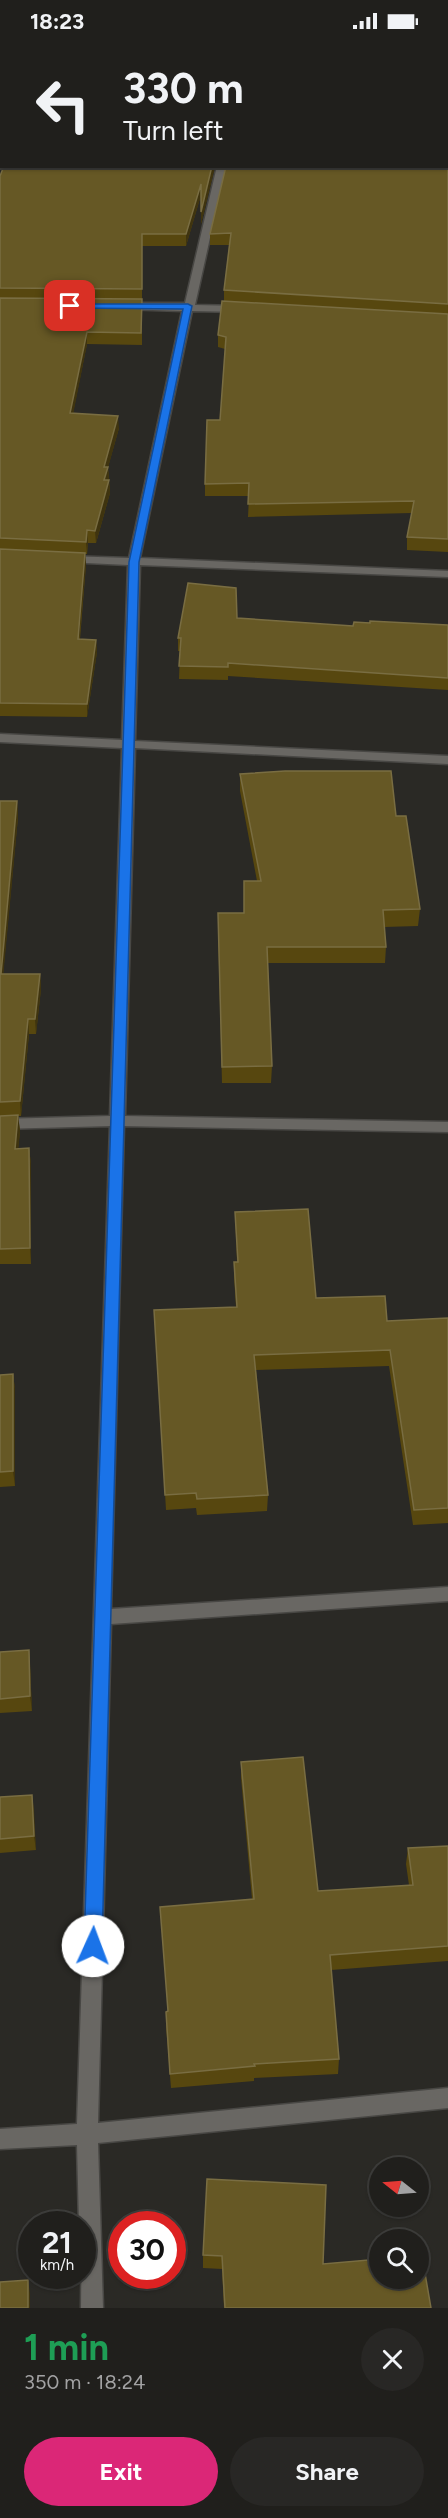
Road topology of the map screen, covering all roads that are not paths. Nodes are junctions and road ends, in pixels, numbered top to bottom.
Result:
1 (222, 168) edge
2 (117, 306) edge
3 (188, 306) junction
4 (247, 310) edge
5 (51, 558) edge
6 (134, 562) junction
7 (448, 574) edge
8 (0, 738) edge
9 (128, 745) junction
10 (448, 760) edge
11 (117, 1121) junction
12 (0, 1124) edge
13 (448, 1127) edge
14 (448, 1594) edge
15 (104, 1617) junction
16 (448, 2098) edge
17 (87, 2134) junction
18 (0, 2139) edge
19 (92, 2308) edge

1 - 3 street
2 - 3 street
3 - 4 street
3 - 6 street
5 - 6 street
6 - 7 street
6 - 9 street
8 - 9 street
9 - 10 street
9 - 11 street
11 - 12 street
11 - 13 street
11 - 15 street
14 - 15 street
15 - 17 street
16 - 17 street
17 - 18 street
17 - 19 street

